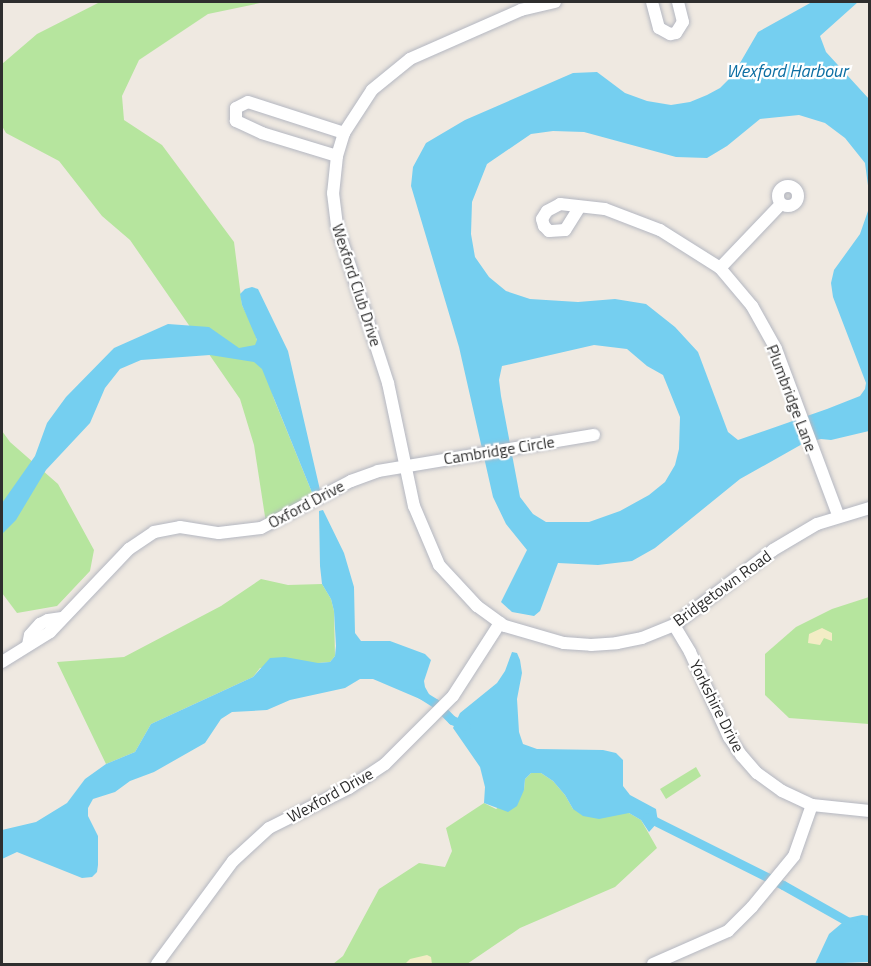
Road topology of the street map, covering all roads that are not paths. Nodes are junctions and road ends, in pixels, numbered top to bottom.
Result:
1 (555, 2) edge
2 (652, 2) edge
3 (678, 2) edge
4 (344, 133) junction
5 (337, 156) junction
6 (781, 204) dead end
7 (579, 208) dead end
8 (720, 268) junction
9 (594, 435) dead end
10 (405, 466) junction
11 (870, 508) edge
12 (838, 515) junction
13 (500, 623) junction
14 (674, 625) junction
15 (2, 662) edge
16 (812, 805) junction
17 (870, 811) edge
18 (157, 964) edge
19 (653, 964) edge

1 - 4 street, Wexford Club Drive
2 - 3 street
4 - 5 street, Wexford Club Drive
4 - 5 street
5 - 10 street, Wexford Club Drive
6 - 8 street
7 - 8 street, Plumbridge Lane
8 - 12 street, Plumbridge Lane
9 - 10 street, Cambridge Circle
10 - 13 street, Wexford Club Drive
10 - 15 street, Oxford Drive
11 - 12 street, Bridgetown Road
12 - 14 street, Bridgetown Road
13 - 14 street, Bridgetown Road
13 - 18 street, Wexford Drive
14 - 16 street, Yorkshire Drive
16 - 17 street, Yorkshire Drive
16 - 19 street

